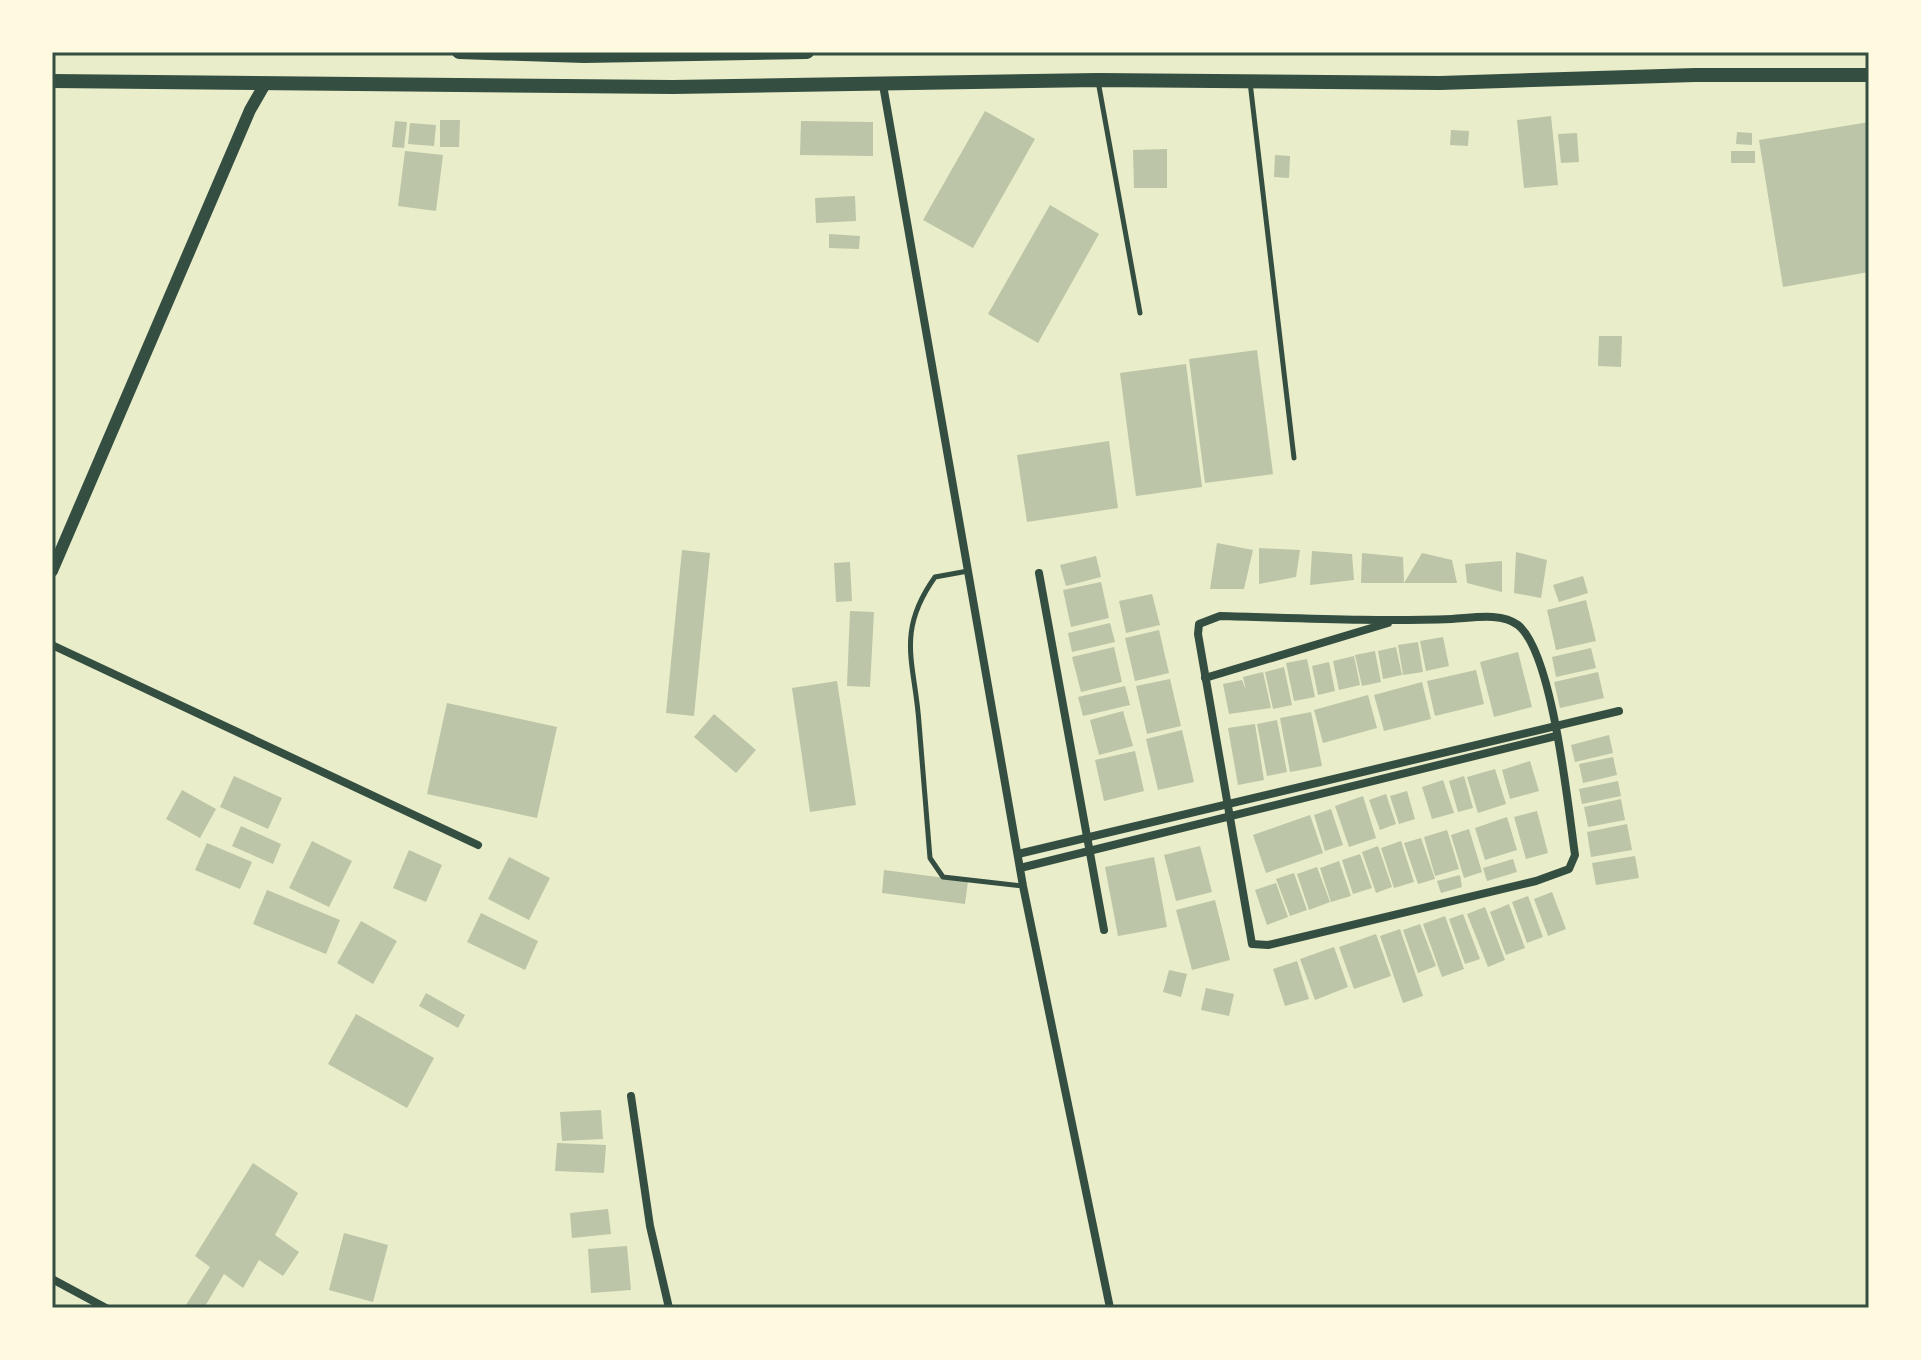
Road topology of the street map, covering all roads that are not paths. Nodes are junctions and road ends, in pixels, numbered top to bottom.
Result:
1 (459, 52) edge
2 (807, 52) edge
3 (719, 53) edge
4 (584, 54) edge
5 (1869, 75) edge
6 (1098, 80) junction
7 (52, 81) edge
8 (1250, 81) junction
9 (265, 84) junction
10 (883, 85) junction
11 (1140, 313) dead end
12 (1294, 458) dead end
13 (52, 571) edge
14 (968, 571) junction
15 (1039, 573) dead end
16 (1396, 621) junction
17 (52, 645) edge
18 (1205, 678) junction
19 (1619, 711) dead end
20 (1555, 725) junction
21 (1556, 736) junction
22 (1225, 806) junction
23 (1227, 817) junction
24 (1087, 837) junction
25 (478, 845) dead end
26 (1089, 849) junction
27 (1018, 854) junction
28 (1020, 868) junction
29 (1023, 886) junction
30 (1104, 930) dead end
31 (631, 1096) dead end
32 (52, 1279) edge
33 (106, 1308) edge
34 (669, 1308) edge
35 (1110, 1308) edge

1 - 4 main road
2 - 3 main road
3 - 4 main road
5 - 8 main road
6 - 8 main road
6 - 10 main road
6 - 11 lane
7 - 9 main road
8 - 12 lane
9 - 10 main road
9 - 13 street
10 - 14 street
14 - 27 street
14 - 29 lane
15 - 24 street
16 - 18 street
16 - 18 street
16 - 20 street
17 - 25 street
18 - 22 street
19 - 20 street
20 - 21 street
20 - 22 street
21 - 23 street
21 - 23 street
22 - 23 street
22 - 24 street
23 - 26 street
24 - 26 street
24 - 27 street
26 - 28 street
26 - 30 street
27 - 28 street
28 - 29 street
29 - 35 street
31 - 34 street
32 - 33 street

